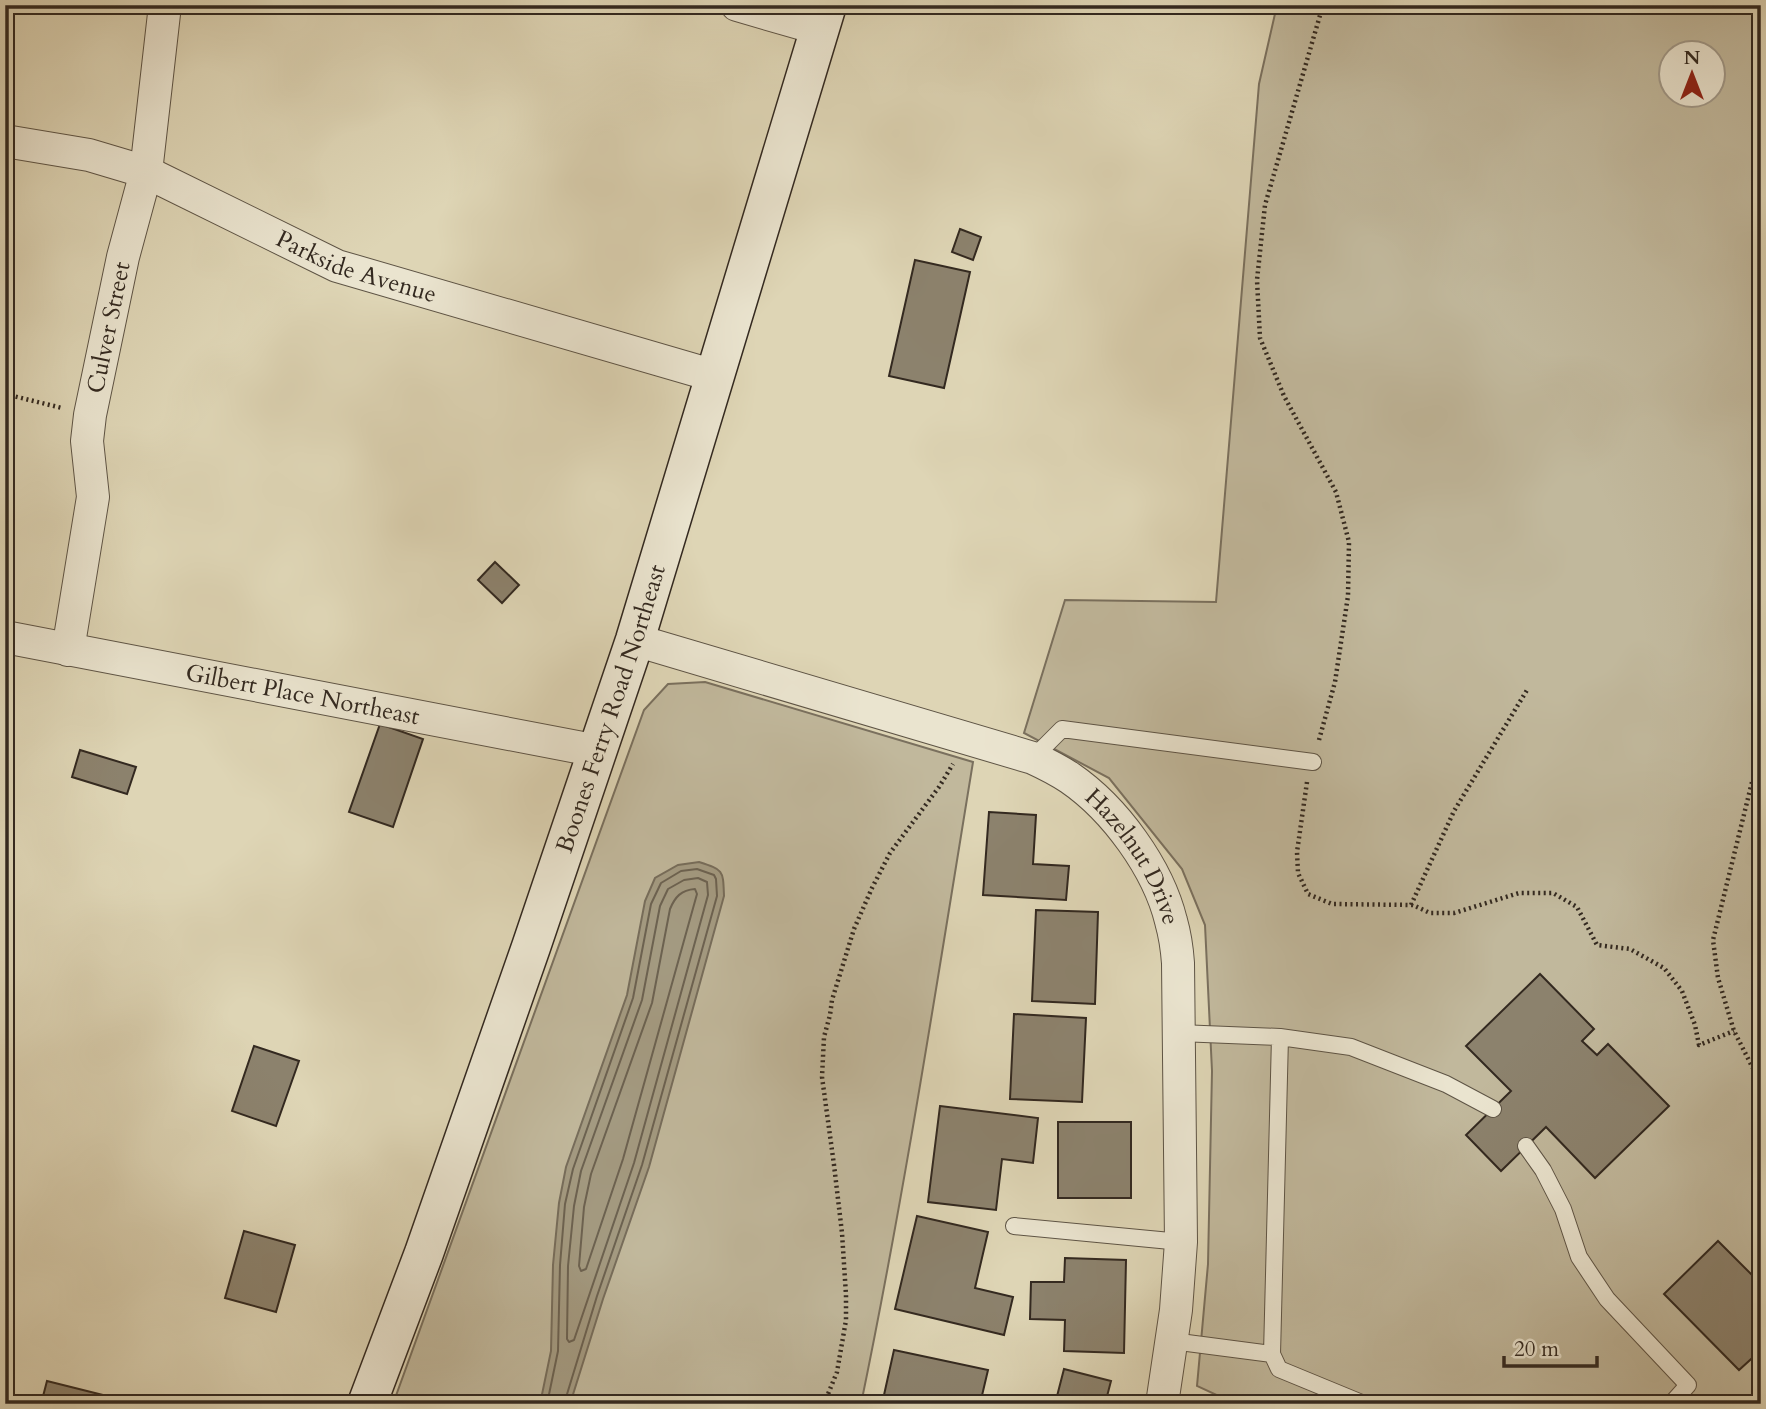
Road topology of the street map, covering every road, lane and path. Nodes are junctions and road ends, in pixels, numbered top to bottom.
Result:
1 (165, 5) edge
2 (737, 5) edge
3 (1323, 5) edge
4 (823, 17) edge
5 (5, 141) edge
6 (146, 172) junction
7 (715, 376) junction
8 (5, 394) edge
9 (90, 415) junction
10 (5, 638) edge
11 (635, 640) junction
12 (68, 650) junction
13 (1527, 690) dead end
14 (598, 751) junction
15 (1033, 758) junction
16 (955, 761) dead end
17 (1312, 762) junction
18 (1761, 776) edge
19 (1411, 905) junction
20 (1734, 1031) junction
21 (1179, 1033) junction
22 (1280, 1037) junction
23 (1761, 1084) edge
24 (1493, 1109) dead end
25 (1526, 1146) dead end
26 (1014, 1226) dead end
27 (1181, 1242) junction
28 (1172, 1341) junction
29 (1272, 1354) junction
30 (367, 1404) edge
31 (824, 1404) edge
32 (1162, 1404) edge
33 (1364, 1404) edge
34 (1671, 1404) edge

1 - 6 street, Culver Street
2 - 4 street
3 - 17 path
4 - 7 main road, Boones Ferry Road Northeast
5 - 6 street, Parkside Avenue
6 - 7 street, Parkside Avenue
6 - 9 street, Culver Street
7 - 11 main road, Boones Ferry Road Northeast
8 - 9 path
9 - 12 street, Culver Street
10 - 12 street, Gilbert Place Northeast
11 - 14 main road, Boones Ferry Road Northeast
11 - 15 street, Hazelnut Drive
12 - 14 street, Gilbert Place Northeast
13 - 19 path
14 - 30 main road, Boones Ferry Road Northeast
15 - 17 lane
15 - 21 street, Hazelnut Drive
16 - 31 path
17 - 19 path
18 - 20 path
19 - 20 path
20 - 23 path
21 - 22 lane
21 - 27 street, Hazelnut Drive
22 - 24 lane
22 - 29 lane
25 - 34 lane
26 - 27 lane
27 - 28 street, Hazelnut Drive
28 - 29 lane
28 - 32 street, Hazelnut Drive
29 - 33 lane

